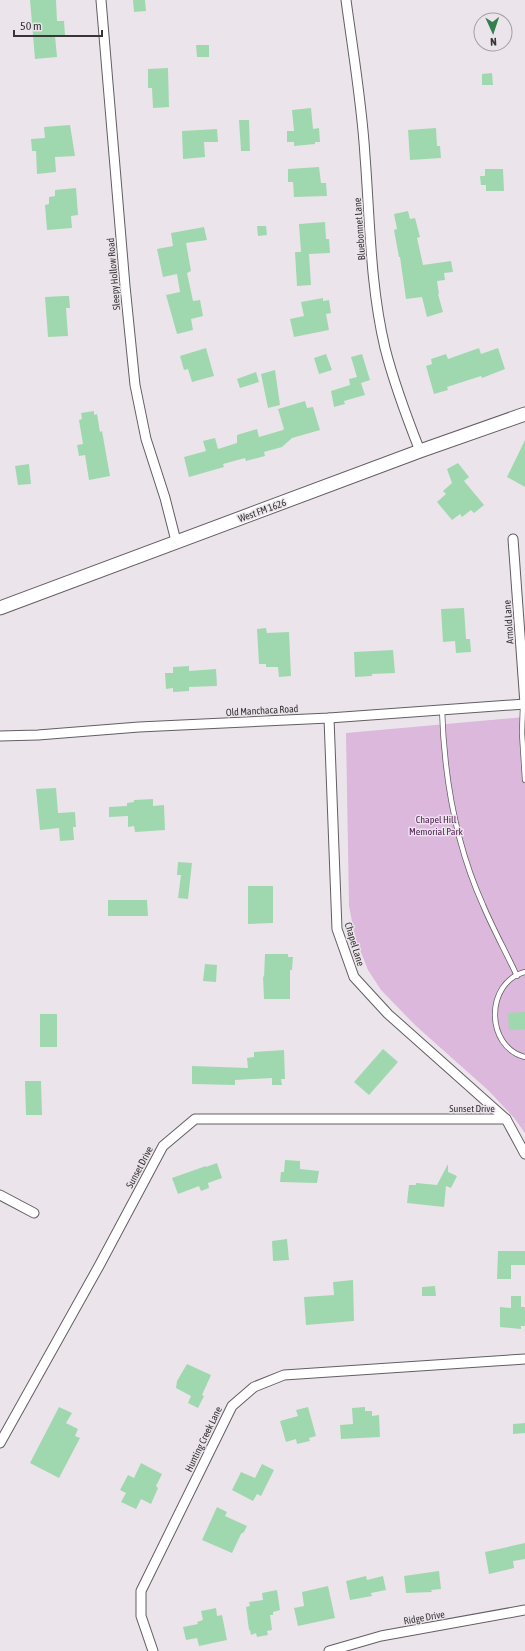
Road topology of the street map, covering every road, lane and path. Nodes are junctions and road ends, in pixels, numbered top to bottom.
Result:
1 (101, 0) edge
2 (346, 0) edge
3 (525, 414) edge
4 (420, 451) junction
5 (513, 538) dead end
6 (176, 542) junction
7 (0, 608) edge
8 (524, 704) edge
9 (442, 710) junction
10 (328, 718) junction
11 (0, 736) edge
12 (525, 780) edge
13 (525, 972) edge
14 (517, 976) junction
15 (525, 1057) edge
16 (506, 1119) junction
17 (524, 1150) edge
18 (0, 1196) edge
19 (34, 1213) dead end
20 (525, 1359) edge
21 (0, 1443) edge
22 (525, 1610) edge
23 (153, 1651) edge
24 (329, 1651) edge

1 - 6 street, Sleepy Hollow Road
2 - 4 street, Bluebonnet Lane
3 - 4 main road, West FM 1626
4 - 6 main road, West FM 1626
5 - 8 street, Arnold Lane
6 - 7 main road, West FM 1626
8 - 9 street, Old Manchaca Road
8 - 12 lane
9 - 10 street, Old Manchaca Road
9 - 14 lane
10 - 11 street, Old Manchaca Road
10 - 16 street, Chapel Lane
13 - 14 lane
14 - 15 lane
16 - 17 street, Chapel Lane
16 - 21 street, Sunset Drive
18 - 19 street
20 - 23 street, Hunting Creek Lane
22 - 24 street, Ridge Drive

